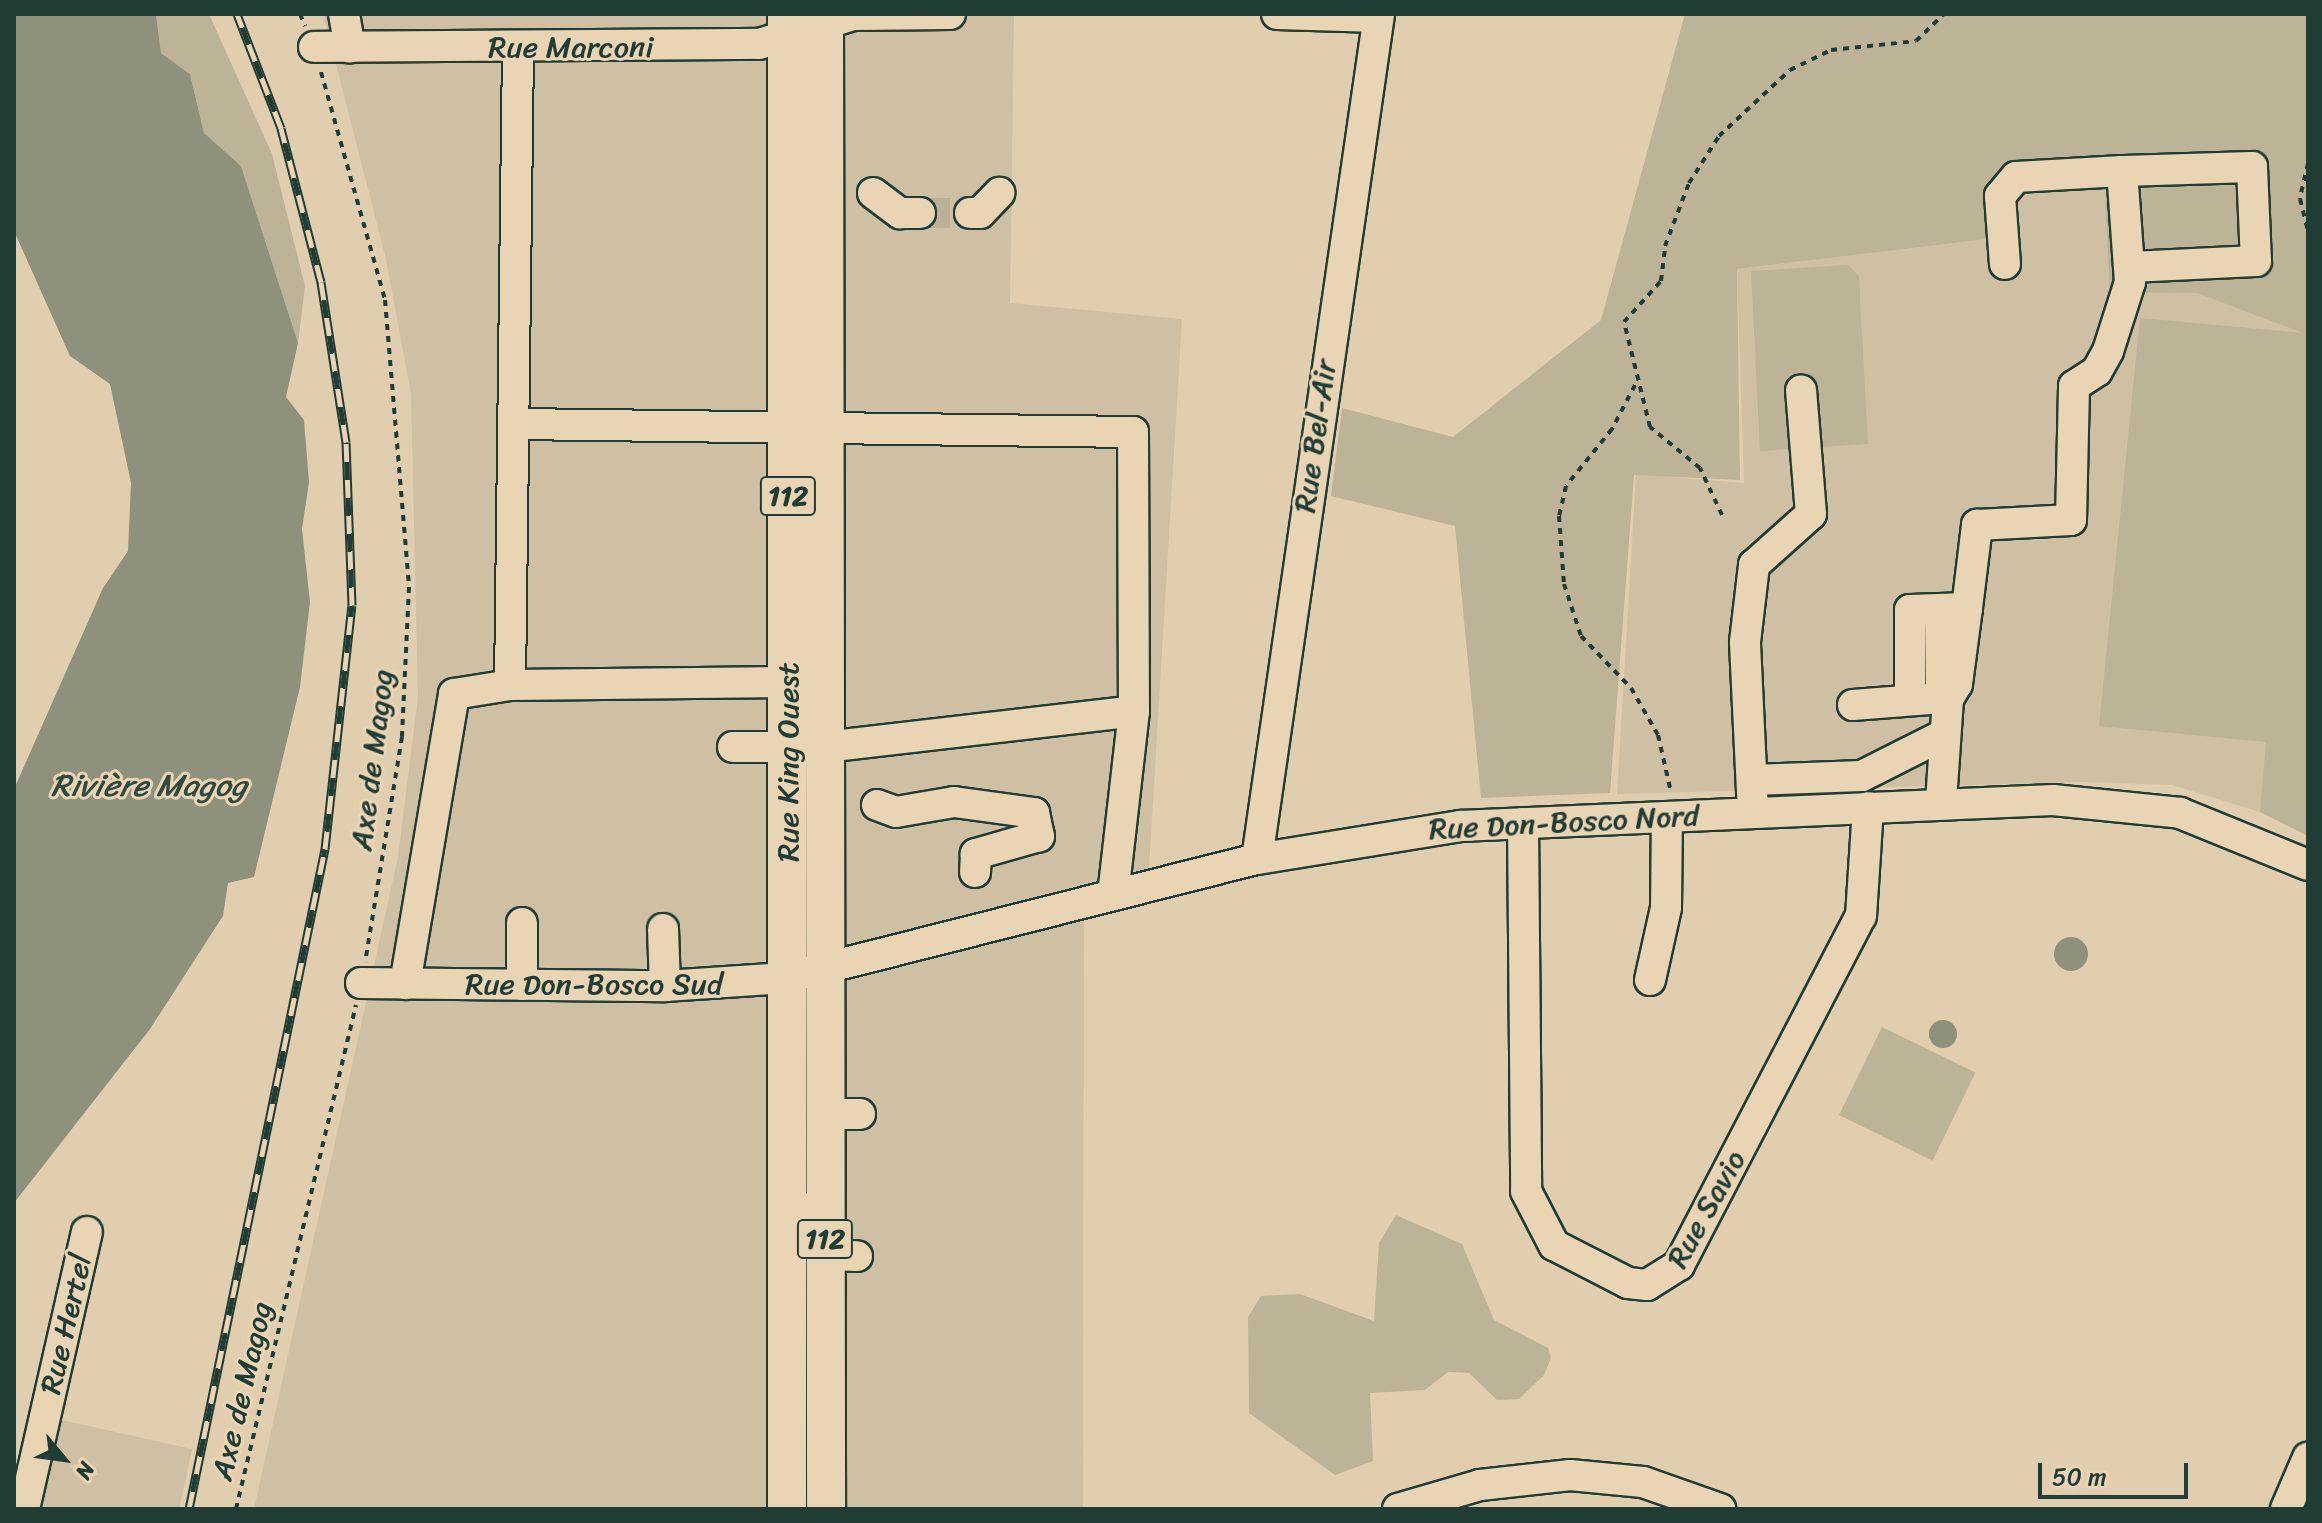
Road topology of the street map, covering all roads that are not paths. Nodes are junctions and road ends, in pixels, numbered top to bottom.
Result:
1 (344, 14) edge
2 (950, 14) edge
3 (1277, 14) edge
4 (1378, 15) edge
5 (824, 17) edge
6 (787, 26) edge
7 (314, 47) road end
8 (350, 47) junction
9 (518, 47) junction
10 (2122, 171) junction
11 (873, 193) dead end
12 (999, 193) dead end
13 (920, 213) tunnel mouth
14 (970, 213) tunnel mouth
15 (2005, 264) dead end
16 (2130, 267) junction
17 (1801, 390) dead end
18 (515, 424) junction
19 (807, 425) junction
20 (1954, 609) junction
21 (788, 682) junction
22 (510, 685) junction
23 (1944, 699) junction
24 (1910, 700) junction
25 (1853, 705) dead end
26 (1134, 711) junction
27 (1945, 734) junction
28 (733, 747) dead end
29 (806, 747) junction
30 (1752, 780) junction
31 (1941, 803) junction
32 (877, 805) dead end
33 (1868, 807) junction
34 (1753, 813) junction
35 (1674, 818) junction
36 (1523, 823) junction
37 (1257, 859) junction
38 (2308, 865) edge
39 (975, 872) dead end
40 (1113, 894) junction
41 (522, 923) dead end
42 (663, 929) dead end
43 (825, 969) junction
44 (786, 978) junction
45 (1650, 980) dead end
46 (361, 983) road end
47 (405, 984) junction
48 (522, 985) junction
49 (665, 986) junction
50 (786, 1188) junction
51 (87, 1232) dead end
52 (841, 1255) junction
53 (2308, 1458) edge
54 (24, 1509) edge
55 (787, 1509) edge
56 (826, 1509) edge
57 (1398, 1509) edge
58 (1720, 1509) edge
59 (2286, 1509) edge

1 - 8 street
2 - 5 street
3 - 4 street
4 - 37 street, Rue Bel-Air
5 - 6 street, Rue Marconi
5 - 19 main road, Rue King Ouest / 112
6 - 9 street, Rue Marconi
6 - 19 main road, Rue King Ouest / 112
7 - 8 street, Rue Marconi
8 - 9 street, Rue Marconi
9 - 18 street
10 - 15 street
10 - 16 street
10 - 16 street
11 - 13 street
12 - 14 street
16 - 20 street
17 - 30 street
18 - 19 street
18 - 22 street
19 - 21 main road, Rue King Ouest / 112
19 - 26 street
19 - 29 main road, Rue King Ouest / 112
20 - 23 street
20 - 24 street
21 - 22 street
21 - 29 main road, Rue King Ouest / 112
22 - 47 street
23 - 24 street
23 - 27 street
24 - 25 street
26 - 29 street
26 - 40 street
27 - 30 street
27 - 31 street
28 - 29 street
29 - 43 main road, Rue King Ouest / 112
29 - 44 main road, Rue King Ouest / 112
30 - 34 street
31 - 33 street, Rue Don-Bosco Nord
31 - 38 street, Rue Don-Bosco Nord
32 - 39 street
33 - 34 street, Rue Don-Bosco Nord
33 - 36 street, Rue Savio
34 - 35 street, Rue Don-Bosco Nord
35 - 36 street, Rue Don-Bosco Nord
35 - 45 street
36 - 37 street, Rue Don-Bosco Nord
37 - 40 street, Rue Don-Bosco Nord
40 - 43 street, Rue Don-Bosco Nord
41 - 48 street
42 - 49 street
43 - 44 street, Rue Don-Bosco Sud
43 - 52 main road, Rue King Ouest / 112
44 - 49 street, Rue Don-Bosco Sud
44 - 50 main road, Rue King Ouest / 112
46 - 47 street, Rue Don-Bosco Sud
47 - 48 street, Rue Don-Bosco Sud
48 - 49 street, Rue Don-Bosco Sud
50 - 52 street
50 - 55 main road, Rue King Ouest / 112
51 - 54 street, Rue Hertel
52 - 56 main road, Rue King Ouest / 112
53 - 59 street
57 - 58 street

